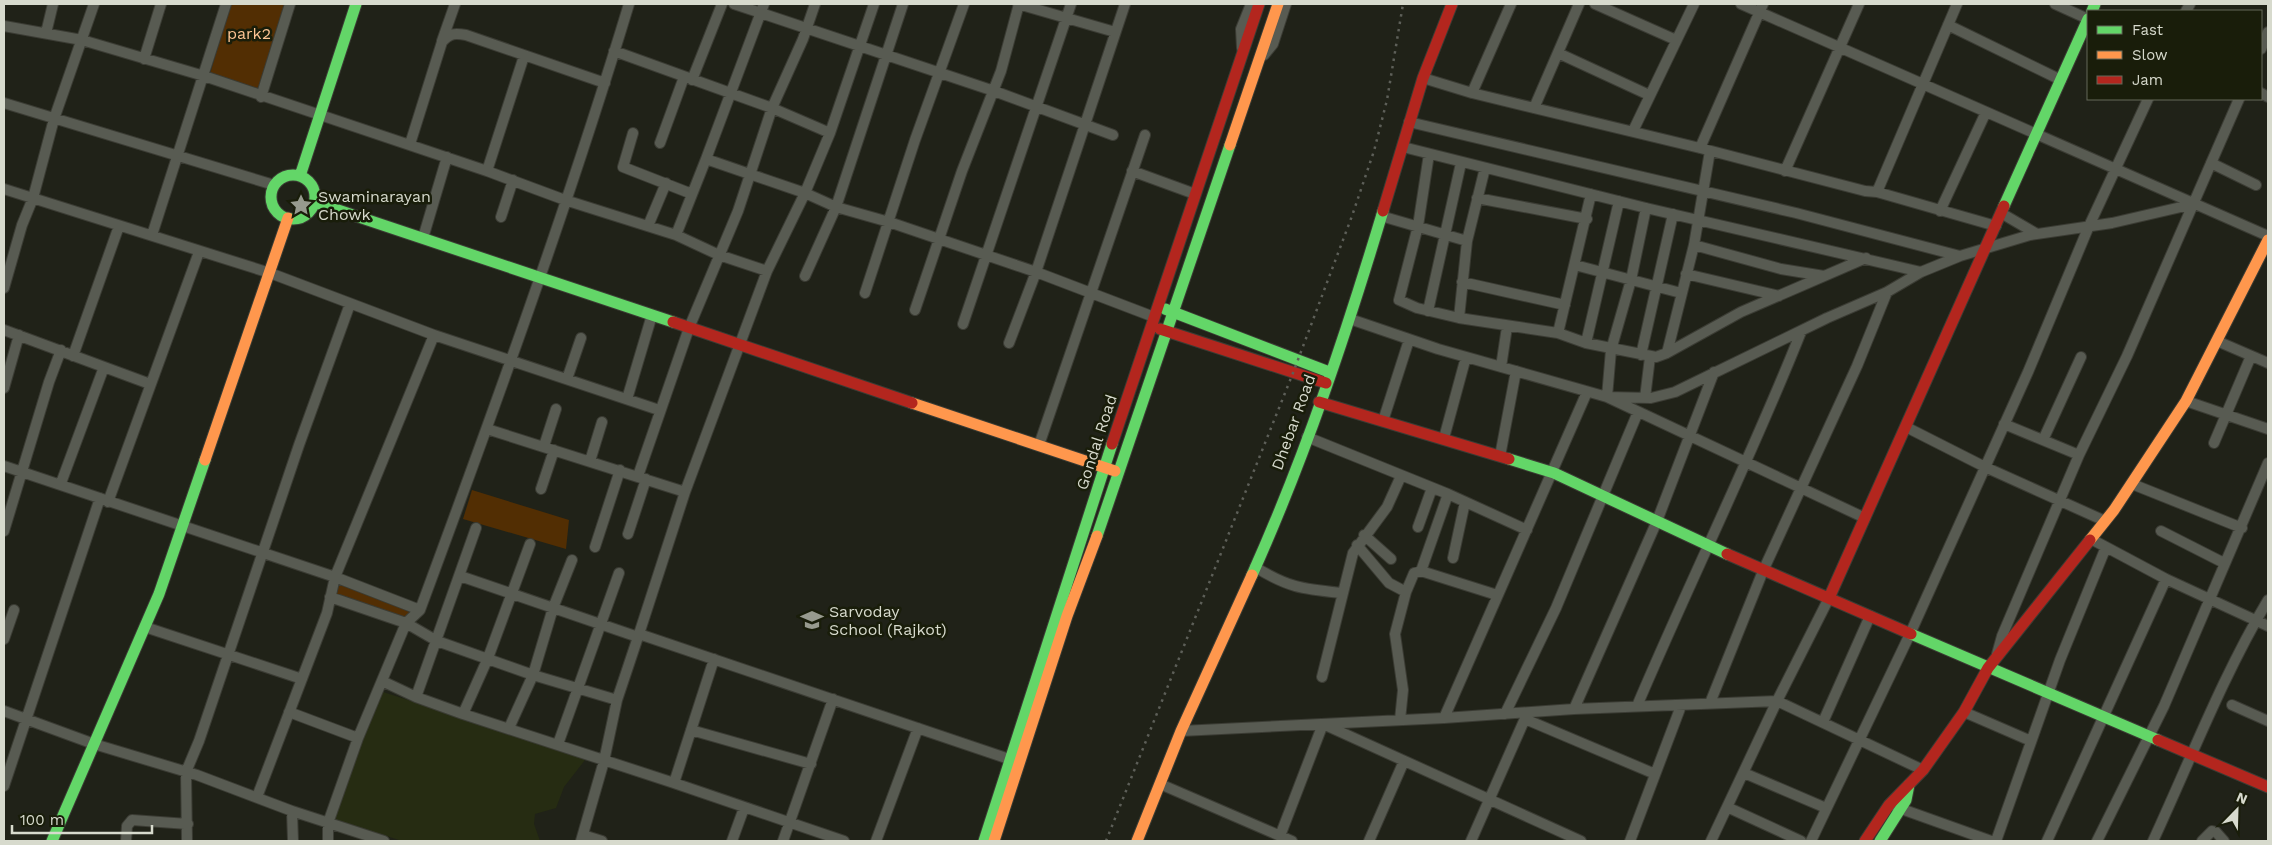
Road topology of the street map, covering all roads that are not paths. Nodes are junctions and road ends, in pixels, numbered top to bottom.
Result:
1 (53, 4) edge
2 (94, 4) edge
3 (161, 4) edge
4 (226, 4) edge
5 (290, 4) edge
6 (354, 4) edge
7 (455, 4) edge
8 (629, 4) edge
9 (722, 4) edge
10 (734, 4) edge
11 (815, 4) edge
12 (874, 4) edge
13 (903, 4) edge
14 (964, 4) edge
15 (1018, 4) edge
16 (1071, 4) edge
17 (1125, 4) edge
18 (1251, 4) edge
19 (1259, 4) edge
20 (1278, 4) edge
21 (1286, 4) edge
22 (1452, 4) edge
23 (1511, 4) edge
24 (1579, 4) edge
25 (1595, 4) edge
26 (1694, 4) edge
27 (1741, 4) edge
28 (1859, 4) edge
29 (1957, 4) edge
30 (2055, 4) edge
31 (763, 8) edge
32 (1761, 8) edge
33 (1066, 19) junction
34 (2087, 19) edge
35 (2087, 21) edge
36 (1948, 25) junction
37 (4, 26) edge
38 (806, 29) junction
39 (1115, 32) junction
40 (2268, 32) edge
41 (46, 33) junction
42 (82, 40) junction
43 (1676, 40) junction
44 (442, 42) junction
45 (859, 46) junction
46 (1840, 47) junction
47 (2262, 47) edge
48 (614, 51) junction
49 (1558, 53) junction
50 (1242, 54) junction
51 (524, 56) junction
52 (887, 56) junction
53 (144, 59) junction
54 (1260, 60) junction
55 (938, 73) junction
56 (204, 76) junction
57 (1423, 78) junction
58 (688, 79) junction
59 (2061, 80) junction
60 (605, 83) junction
61 (1923, 84) junction
62 (994, 91) junction
63 (1472, 93) junction
64 (730, 94) junction
65 (1649, 95) junction
66 (261, 97) junction
67 (2148, 100) edge
68 (2239, 100) edge
69 (4, 103) edge
70 (1036, 106) junction
71 (772, 108) junction
72 (1534, 108) junction
73 (1986, 112) junction
74 (320, 116) junction
75 (54, 119) junction
76 (1409, 122) junction
77 (1086, 123) junction
78 (1632, 131) junction
79 (633, 133) dead end
80 (830, 133) junction
81 (2037, 134) junction
82 (1114, 135) dead end
83 (1146, 135) dead end
84 (660, 143) dead end
85 (410, 144) junction
86 (1402, 147) junction
87 (1705, 150) junction
88 (1429, 154) junction
89 (177, 156) junction
90 (447, 157) junction
91 (706, 159) junction
92 (1461, 163) junction
93 (2211, 163) junction
94 (1485, 168) junction
95 (2116, 169) junction
96 (487, 170) junction
97 (1132, 171) junction
98 (1785, 171) junction
99 (749, 174) junction
100 (300, 176) junction
101 (513, 180) junction
102 (666, 183) junction
103 (274, 185) junction
104 (2256, 185) dead end
105 (4, 189) edge
106 (1704, 192) junction
107 (1877, 192) junction
108 (804, 193) junction
109 (692, 194) junction
110 (1195, 194) junction
111 (1591, 194) junction
112 (33, 198) junction
113 (1477, 198) junction
114 (566, 200) junction
115 (1619, 200) junction
116 (314, 202) junction
117 (2194, 204) junction
118 (836, 207) junction
119 (1646, 208) junction
120 (1940, 211) junction
121 (1673, 214) junction
122 (2001, 214) junction
123 (1381, 216) junction
124 (501, 217) dead end
125 (288, 218) junction
126 (1586, 219) junction
127 (1699, 220) junction
128 (889, 222) junction
129 (119, 226) junction
130 (648, 226) junction
131 (1418, 226) junction
132 (1996, 226) junction
133 (2089, 226) junction
134 (2037, 234) junction
135 (152, 235) junction
136 (676, 235) junction
137 (1446, 235) junction
138 (423, 238) junction
139 (2268, 238) edge
140 (938, 240) junction
141 (1467, 241) junction
142 (1694, 245) junction
143 (1986, 248) junction
144 (199, 252) junction
145 (8, 254) edge
146 (719, 255) junction
147 (987, 256) junction
148 (1960, 256) junction
149 (1866, 258) junction
150 (1575, 265) junction
151 (767, 271) junction
152 (1036, 272) junction
153 (1603, 272) junction
154 (1921, 272) junction
155 (270, 273) junction
156 (1686, 274) junction
157 (805, 276) dead end
158 (1824, 276) junction
159 (541, 278) junction
160 (1631, 280) junction
161 (1462, 282) junction
162 (1657, 286) junction
163 (4, 288) edge
164 (1887, 292) junction
165 (865, 293) dead end
166 (1091, 293) junction
167 (1681, 293) junction
168 (1779, 296) junction
169 (350, 304) junction
170 (1564, 305) junction
171 (915, 310) dead end
172 (1174, 311) junction
173 (1428, 311) junction
174 (652, 315) junction
175 (1154, 317) junction
176 (1458, 318) junction
177 (1350, 319) junction
178 (963, 324) dead end
179 (1507, 327) junction
180 (689, 328) junction
181 (4, 330) edge
182 (1167, 331) junction
183 (1801, 332) junction
184 (1558, 334) junction
185 (434, 335) junction
186 (20, 336) junction
187 (581, 338) dead end
188 (1409, 340) junction
189 (2217, 341) junction
190 (1009, 343) dead end
191 (1586, 344) junction
192 (740, 345) junction
193 (61, 350) junction
194 (1611, 350) junction
195 (1666, 354) junction
196 (73, 356) junction
197 (1645, 356) junction
198 (2251, 356) junction
199 (1466, 357) junction
200 (2081, 357) dead end
201 (512, 360) junction
202 (2268, 363) edge
203 (104, 367) junction
204 (1502, 367) junction
205 (1516, 371) junction
206 (1714, 372) junction
207 (1327, 378) junction
208 (567, 379) junction
209 (150, 384) junction
210 (4, 388) edge
211 (1587, 392) junction
212 (1607, 397) junction
213 (1645, 398) junction
214 (627, 399) junction
215 (1319, 402) junction
216 (2186, 402) junction
217 (556, 409) dead end
218 (659, 410) junction
219 (1638, 412) junction
220 (2227, 416) junction
221 (1383, 421) junction
222 (602, 422) dead end
223 (2004, 424) junction
224 (1906, 427) junction
225 (487, 429) junction
226 (2268, 429) edge
227 (1688, 435) junction
228 (1307, 437) junction
229 (1444, 438) junction
230 (2043, 440) junction
231 (2214, 443) dead end
232 (1039, 445) junction
233 (549, 448) junction
234 (2078, 455) junction
235 (1500, 456) junction
236 (590, 461) junction
237 (1746, 462) junction
238 (2268, 463) edge
239 (4, 466) edge
240 (1985, 467) junction
241 (1106, 468) junction
242 (620, 470) junction
243 (23, 472) junction
244 (1120, 472) junction
245 (1554, 473) junction
246 (1401, 476) junction
247 (642, 477) junction
248 (61, 483) junction
249 (2132, 484) junction
250 (1801, 487) junction
251 (1432, 488) junction
252 (541, 489) dead end
253 (685, 492) junction
254 (1448, 494) junction
255 (1603, 496) junction
256 (104, 500) junction
257 (2060, 501) junction
258 (1465, 502) junction
259 (1865, 518) junction
260 (1657, 521) junction
261 (2105, 521) junction
262 (183, 525) junction
263 (1418, 527) dead end
264 (476, 528) dead end
265 (2242, 528) junction
266 (1527, 530) junction
267 (4, 531) edge
268 (2161, 532) dead end
269 (628, 534) dead end
270 (1364, 535) junction
271 (2091, 538) junction
272 (530, 544) dead end
273 (1357, 545) junction
274 (595, 546) dead end
275 (1709, 547) junction
276 (2106, 547) junction
277 (264, 554) junction
278 (1453, 558) dead end
279 (1391, 559) dead end
280 (572, 560) dead end
281 (2224, 564) junction
282 (1255, 567) junction
283 (1421, 571) junction
284 (1763, 571) junction
285 (619, 573) dead end
286 (460, 576) junction
287 (335, 577) junction
288 (2166, 578) junction
289 (1406, 592) junction
290 (1342, 593) junction
291 (510, 595) junction
292 (1498, 595) junction
293 (330, 597) junction
294 (1829, 598) junction
295 (2211, 599) junction
296 (2268, 600) edge
297 (553, 608) junction
298 (14, 610) dead end
299 (420, 610) junction
300 (1870, 616) junction
301 (2256, 620) junction
302 (406, 623) junction
303 (600, 623) junction
304 (145, 626) junction
305 (2268, 626) edge
306 (1910, 634) junction
307 (639, 636) junction
308 (4, 639) edge
309 (437, 641) junction
310 (229, 654) junction
311 (488, 658) junction
312 (1996, 658) junction
313 (714, 659) junction
314 (1988, 668) junction
315 (533, 675) junction
316 (1322, 677) dead end
317 (302, 679) junction
318 (382, 681) junction
319 (577, 688) junction
320 (2048, 694) junction
321 (416, 697) junction
322 (833, 699) junction
323 (616, 700) junction
324 (1777, 701) junction
325 (1710, 703) junction
326 (2232, 705) dead end
327 (1637, 706) junction
328 (1680, 706) junction
329 (1574, 709) junction
330 (4, 711) edge
331 (290, 712) junction
332 (1964, 712) junction
333 (463, 714) junction
334 (1505, 714) junction
335 (1526, 716) junction
336 (2103, 717) junction
337 (1444, 718) junction
338 (26, 719) junction
339 (1400, 720) junction
340 (2268, 721) edge
341 (1823, 722) junction
342 (1323, 724) junction
343 (509, 728) junction
344 (918, 728) junction
345 (692, 730) junction
346 (1182, 731) junction
347 (2150, 737) junction
348 (358, 738) junction
349 (1862, 739) junction
350 (2031, 742) junction
351 (94, 744) junction
352 (558, 744) junction
353 (2193, 755) junction
354 (1009, 759) junction
355 (604, 761) junction
356 (1404, 761) junction
357 (811, 764) junction
358 (1923, 770) junction
359 (186, 772) junction
360 (1744, 773) junction
361 (1655, 774) junction
362 (674, 784) junction
363 (1160, 784) junction
364 (1909, 785) junction
365 (4, 786) edge
366 (2268, 787) edge
367 (257, 797) junction
368 (1489, 801) junction
369 (1889, 804) junction
370 (1728, 807) junction
371 (744, 808) junction
372 (1826, 808) junction
373 (1901, 809) junction
374 (292, 811) junction
375 (328, 823) junction
376 (789, 823) junction
377 (188, 824) junction
378 (1275, 837) edge
379 (582, 838) edge
380 (52, 841) edge
381 (126, 841) edge
382 (187, 841) edge
383 (293, 841) edge
384 (328, 841) edge
385 (384, 841) edge
386 (602, 841) edge
387 (732, 841) edge
388 (783, 841) edge
389 (844, 841) edge
390 (876, 841) edge
391 (984, 841) edge
392 (994, 841) edge
393 (1137, 841) edge
394 (1292, 841) edge
395 (1370, 841) edge
396 (1471, 841) edge
397 (1581, 841) edge
398 (1630, 841) edge
399 (1711, 841) edge
400 (1801, 841) edge
401 (1812, 841) edge
402 (1865, 841) edge
403 (1880, 841) edge
404 (1991, 841) edge
405 (1996, 841) edge
406 (2047, 841) edge
407 (2097, 841) edge
408 (2153, 841) edge
409 (2202, 841) edge
410 (2224, 841) edge

1 - 41 street
2 - 42 street
3 - 53 street
4 - 56 street
5 - 66 street
6 - 74 street
7 - 44 street
8 - 48 street
9 - 58 street
10 - 31 street
11 - 38 street
12 - 45 street
13 - 52 street
14 - 55 street
15 - 33 street
15 - 62 street
16 - 33 street
17 - 39 street
18 - 50 street
19 - 50 street, Gondal Road
20 - 54 street, Gondal Road
21 - 54 street
22 - 57 street, Dhebar Road
23 - 63 street
24 - 49 street
25 - 43 street
26 - 43 street
27 - 32 street
28 - 46 street
29 - 36 street
30 - 34 street
31 - 38 street
31 - 64 street
32 - 46 street
32 - 87 street
33 - 39 street
33 - 70 street
35 - 59 street
36 - 59 street
36 - 61 street
37 - 41 street
38 - 45 street
38 - 71 street
39 - 77 street
40 - 47 street
41 - 42 street
42 - 53 street
42 - 75 street
43 - 65 street
44 - 51 street
44 - 85 street
45 - 52 street
45 - 80 street
46 - 61 street
46 - 98 street
48 - 58 street
48 - 60 street
49 - 65 street
49 - 72 street
50 - 110 street, Gondal Road
51 - 60 street
51 - 96 street
52 - 55 street
52 - 118 street
53 - 56 street
54 - 172 street, Gondal Road
55 - 62 street
55 - 128 street
56 - 66 street
56 - 89 street
57 - 63 street
57 - 76 street, Dhebar Road
58 - 64 street
58 - 84 street
59 - 81 street
60 - 114 street
61 - 73 street
61 - 107 street
62 - 70 street
62 - 140 street
63 - 72 street
64 - 71 street
64 - 91 street
65 - 78 street
66 - 74 street
67 - 95 street
68 - 93 street
69 - 75 street
70 - 77 street
70 - 147 street
71 - 80 street
71 - 99 street
72 - 78 street
73 - 81 street
73 - 120 street
74 - 85 street
74 - 100 street
75 - 89 street
75 - 112 street
76 - 86 street, Dhebar Road
76 - 106 street
77 - 82 street
77 - 152 street
78 - 87 street
79 - 102 street
80 - 108 street
81 - 95 street
81 - 122 street
83 - 97 street
85 - 90 street
86 - 88 street
86 - 123 street, Dhebar Road
87 - 98 street
87 - 106 street
88 - 92 street
88 - 131 street
89 - 103 street
89 - 135 street
90 - 96 street
90 - 138 street
91 - 99 street
91 - 109 street
92 - 94 street
92 - 137 street
93 - 104 street
93 - 117 street
94 - 111 street
94 - 113 street
95 - 117 street
95 - 133 street
96 - 101 street
97 - 110 street
97 - 166 street
98 - 107 street
99 - 108 street
99 - 146 street
100 - 103 street
100 - 116 street
101 - 114 street
101 - 124 street
102 - 109 street
102 - 130 street
103 - 125 street
105 - 112 street
106 - 127 street
106 - 148 street
107 - 120 street
108 - 118 street
108 - 151 street
109 - 136 street
110 - 175 street, Gondal Road
111 - 115 street
111 - 126 street
112 - 129 street
112 - 145 street
113 - 126 street
113 - 141 street
114 - 130 street
114 - 159 street
115 - 119 street
115 - 153 street
116 - 125 street
116 - 138 street
117 - 133 street
117 - 139 street
117 - 234 street
118 - 128 street
118 - 157 street
119 - 121 street
119 - 160 street
120 - 132 street
121 - 127 street
121 - 162 street
122 - 132 street
122 - 134 street
123 - 131 street
123 - 177 street, Dhebar Road
125 - 155 street
126 - 150 street
127 - 142 street
127 - 149 street
128 - 140 street
128 - 165 street
129 - 135 street
129 - 196 street
130 - 136 street
131 - 137 street
131 - 173 street
132 - 143 street
133 - 134 street
133 - 223 street
134 - 143 street
135 - 144 street
136 - 146 street
137 - 141 street
137 - 173 street
138 - 159 street
139 - 189 street
140 - 147 street
140 - 171 street
141 - 161 street
142 - 156 street
142 - 158 street
143 - 148 street
143 - 224 street
144 - 155 street
144 - 209 street
145 - 163 street
146 - 151 street
146 - 180 street
147 - 152 street
147 - 178 street
148 - 154 street
149 - 154 street
149 - 158 street
150 - 153 street
150 - 170 street
151 - 192 street
152 - 166 street
152 - 190 street
153 - 160 street
153 - 191 street
154 - 164 street
155 - 169 street
155 - 262 street
156 - 167 street
156 - 168 street
158 - 168 street
159 - 174 street
159 - 201 street
160 - 162 street
160 - 194 street
161 - 170 street
161 - 176 street
162 - 167 street
162 - 197 street
164 - 183 street
164 - 250 street
166 - 175 street
166 - 232 street
167 - 195 street
168 - 195 street
169 - 185 street
169 - 277 street
170 - 184 street
172 - 175 street
172 - 182 street, Gondal Road
172 - 207 street
173 - 176 street
174 - 180 street
174 - 214 street
175 - 182 street
175 - 241 street, Gondal Road
176 - 179 street
177 - 188 street
177 - 207 street, Dhebar Road
179 - 184 street
179 - 204 street
180 - 192 street
180 - 218 street
181 - 186 street
182 - 207 street
182 - 244 street, Gondal Road
183 - 206 street
183 - 237 street
184 - 191 street
185 - 201 street
185 - 287 street
186 - 193 street
186 - 210 street
187 - 208 street
188 - 199 street
188 - 221 street
189 - 198 street
189 - 216 street
191 - 194 street
192 - 232 street
192 - 253 street
193 - 196 street
193 - 243 street
194 - 197 street
194 - 212 street
195 - 197 street
196 - 203 street
197 - 213 street
198 - 202 street
198 - 220 street
199 - 204 street
199 - 229 street
200 - 230 street
201 - 208 street
201 - 225 street
203 - 209 street
203 - 248 street
204 - 205 street
205 - 211 street
205 - 235 street
206 - 213 street
206 - 227 street
207 - 215 street, Dhebar Road
208 - 214 street
209 - 256 street
211 - 212 street
211 - 245 street
212 - 213 street
212 - 219 street
214 - 218 street
215 - 221 street
215 - 228 street, Dhebar Road
216 - 220 street
216 - 249 street
217 - 233 street
218 - 247 street
219 - 227 street
219 - 255 street
220 - 226 street
220 - 231 street
221 - 229 street
222 - 236 street
223 - 230 street
223 - 240 street
224 - 240 street
224 - 259 street
225 - 233 street
225 - 299 street
227 - 237 street
227 - 260 street
228 - 246 street
228 - 282 street, Dhebar Road
229 - 235 street
230 - 234 street
232 - 241 street
233 - 236 street
233 - 252 street
234 - 257 street
235 - 245 street
236 - 242 street
237 - 250 street
237 - 275 street
238 - 265 street
239 - 243 street
240 - 257 street
240 - 306 street
241 - 244 street
241 - 354 street, Gondal Road
242 - 247 street
242 - 274 street
243 - 248 street
243 - 267 street
244 - 392 street, Gondal Road
245 - 255 street
245 - 266 street
246 - 251 street
246 - 270 street
247 - 253 street
247 - 269 street
248 - 256 street
249 - 261 street
249 - 265 street
250 - 259 street
250 - 284 street
251 - 254 street
251 - 263 street
253 - 307 street
254 - 258 street
254 - 283 street
255 - 260 street
255 - 334 street
256 - 262 street
256 - 338 street
257 - 261 street
257 - 312 street
258 - 266 street
258 - 278 street
259 - 294 street
260 - 275 street
260 - 329 street
261 - 271 street
262 - 277 street
262 - 304 street
264 - 286 street
265 - 281 street
266 - 292 street
268 - 281 street
270 - 273 street
270 - 279 street
271 - 276 street
271 - 312 street
272 - 291 street
273 - 289 street
273 - 290 street
275 - 284 street
275 - 327 street
276 - 288 street
276 - 320 street
277 - 287 street
277 - 310 street
280 - 297 street
281 - 295 street
282 - 290 street
282 - 346 street, Dhebar Road
283 - 289 street
283 - 292 street
284 - 294 street
284 - 325 street
285 - 303 street
286 - 291 street
286 - 309 street
287 - 293 street
287 - 299 street
288 - 295 street
288 - 336 street
289 - 339 street
290 - 316 street
291 - 297 street
291 - 311 street
292 - 337 street
293 - 302 street
293 - 317 street
294 - 300 street
294 - 324 street
295 - 301 street
295 - 347 street
296 - 301 street
297 - 303 street
297 - 315 street
298 - 308 street
299 - 302 street
300 - 306 street
300 - 341 street
301 - 305 street
301 - 353 street
302 - 309 street
302 - 318 street
303 - 307 street
303 - 319 street
304 - 310 street
304 - 351 street
306 - 314 street
306 - 349 street
307 - 313 street
307 - 323 street
309 - 311 street
309 - 321 street
310 - 317 street
310 - 359 street
311 - 315 street
311 - 333 street
312 - 314 street
313 - 322 street
313 - 345 street
314 - 320 street
314 - 332 street
315 - 319 street
315 - 343 street
317 - 331 street
318 - 321 street
318 - 348 street
319 - 323 street
319 - 352 street
320 - 336 street
320 - 350 street
321 - 333 street
322 - 344 street
322 - 357 street
323 - 355 street
324 - 325 street
324 - 341 street
324 - 360 street
325 - 328 street
326 - 340 street
327 - 328 street
327 - 329 street
328 - 361 street
329 - 335 street
330 - 338 street
331 - 348 street
331 - 367 street
332 - 350 street
332 - 358 street
333 - 343 street
334 - 335 street
334 - 337 street
335 - 361 street
335 - 368 street
336 - 347 street
336 - 406 street
337 - 339 street
338 - 351 street
338 - 365 street
339 - 342 street
341 - 349 street
342 - 346 street
342 - 356 street
342 - 378 street
343 - 352 street
344 - 354 street
344 - 390 street
345 - 357 street
345 - 362 street
346 - 363 street, Dhebar Road
347 - 353 street
347 - 407 street
348 - 375 street
349 - 358 street
349 - 372 street
350 - 405 street
351 - 359 street
351 - 380 street
352 - 355 street
353 - 366 street
353 - 408 street
354 - 391 street, Gondal Road
355 - 362 street
355 - 379 street
356 - 368 street
356 - 395 street
357 - 376 street
358 - 364 street
359 - 367 street
359 - 377 street
360 - 370 street
360 - 372 street
361 - 398 street
362 - 371 street
363 - 378 street
363 - 393 street, Dhebar Road
364 - 369 street
364 - 373 street
367 - 374 street
368 - 396 street
368 - 397 street
369 - 373 street
369 - 402 street
370 - 399 street
370 - 400 street
371 - 376 street
371 - 387 street
372 - 401 street
373 - 403 street
373 - 404 street
374 - 375 street
374 - 383 street
375 - 384 street
375 - 385 street
376 - 388 street
376 - 389 street
377 - 381 street
377 - 382 street
378 - 394 street
379 - 386 street
409 - 410 street

